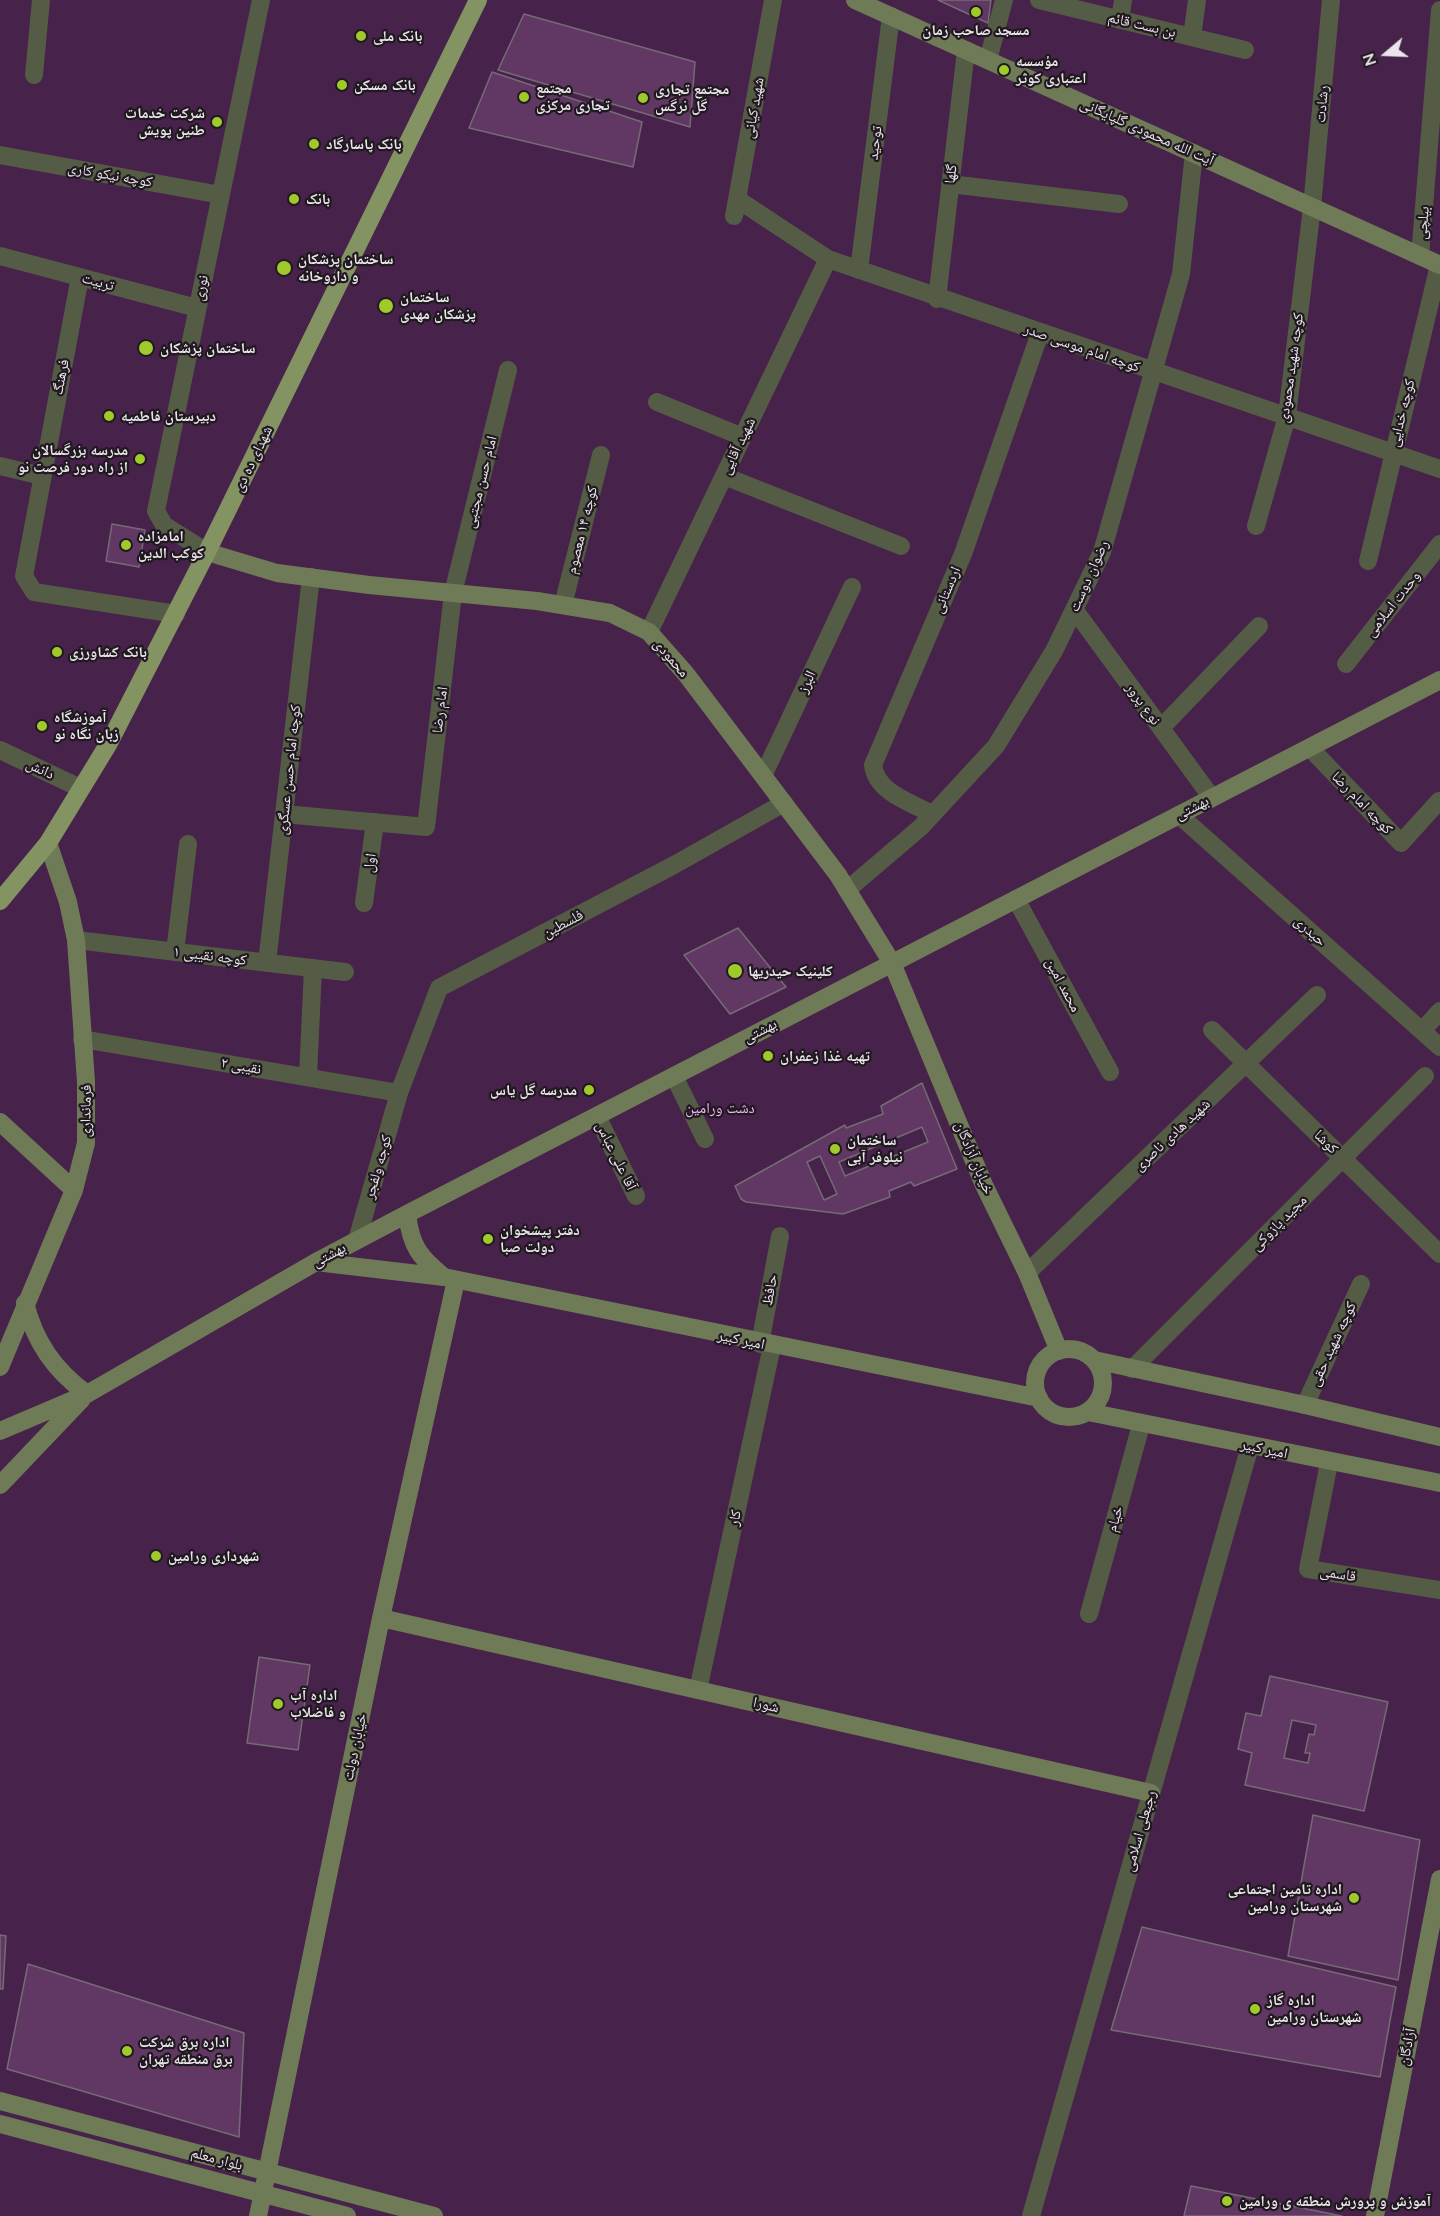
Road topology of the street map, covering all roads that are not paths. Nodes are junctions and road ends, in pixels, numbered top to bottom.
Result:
1 (41, 0) edge
2 (261, 0) edge
3 (478, 0) edge
4 (773, 0) edge
5 (855, 0) edge
6 (1004, 0) edge
7 (1039, 0) edge
8 (1123, 0) edge
9 (1197, 0) edge
10 (1331, 0) edge
11 (1440, 10) edge
12 (891, 16) junction
13 (1120, 20) junction
14 (1192, 37) junction
15 (966, 50) junction
16 (1245, 50) dead end
17 (988, 60) junction
18 (34, 75) dead end
19 (1194, 153) junction
20 (0, 155) edge
21 (950, 184) junction
22 (221, 195) junction
23 (1119, 204) dead end
24 (736, 207) joint
25 (1312, 207) junction
26 (0, 256) edge
27 (1420, 256) junction
28 (828, 259) junction
29 (1439, 265) edge
30 (859, 270) junction
31 (80, 278) junction
32 (937, 298) junction
33 (197, 308) junction
34 (1040, 333) junction
35 (508, 370) dead end
36 (1153, 373) junction
37 (657, 402) dead end
38 (1287, 416) junction
39 (743, 436) junction
40 (1393, 452) junction
41 (601, 455) dead end
42 (0, 466) edge
43 (1440, 469) edge
44 (42, 476) junction
45 (724, 476) junction
46 (1256, 526) dead end
47 (1440, 544) edge
48 (901, 546) dead end
49 (207, 552) junction
50 (1368, 561) dead end
51 (311, 577) junction
52 (852, 587) dead end
53 (453, 593) junction
54 (563, 605) junction
55 (1074, 609) junction
56 (176, 614) junction
57 (1259, 626) dead end
58 (649, 633) junction
59 (1346, 664) dead end
60 (1440, 680) edge
61 (1161, 728) junction
62 (1310, 747) junction
63 (0, 750) edge
64 (763, 776) junction
65 (80, 788) junction
66 (1212, 798) junction
67 (1439, 801) edge
68 (784, 803) junction
69 (284, 814) junction
70 (932, 814) junction
71 (1179, 815) junction
72 (375, 822) junction
73 (48, 843) junction
74 (188, 844) dead end
75 (847, 890) junction
76 (1016, 899) junction
77 (0, 901) edge
78 (364, 903) dead end
79 (76, 940) junction
80 (176, 952) junction
81 (267, 963) junction
82 (892, 963) junction
83 (313, 968) junction
84 (345, 972) dead end
85 (1317, 995) dead end
86 (1440, 1011) edge
87 (1212, 1030) dead end
88 (1422, 1031) junction
89 (82, 1039) junction
90 (1440, 1047) edge
91 (1246, 1064) junction
92 (1110, 1072) dead end
93 (674, 1076) junction
94 (1425, 1076) dead end
95 (308, 1077) junction
96 (399, 1093) junction
97 (597, 1116) junction
98 (3, 1131) edge
99 (705, 1139) dead end
100 (1343, 1159) junction
101 (74, 1190) junction
102 (636, 1196) dead end
103 (407, 1214) junction
104 (780, 1236) dead end
105 (357, 1240) junction
106 (1440, 1254) edge
107 (316, 1262) junction
108 (1027, 1273) junction
109 (450, 1279) junction
110 (1361, 1284) dead end
111 (25, 1303) junction
112 (766, 1345) junction
113 (1059, 1351) junction
114 (1094, 1360) junction
115 (0, 1367) edge
116 (1132, 1368) junction
117 (87, 1394) junction
118 (1039, 1398) junction
119 (1305, 1405) junction
120 (1088, 1412) junction
121 (1141, 1425) junction
122 (0, 1431) edge
123 (1440, 1437) edge
124 (1250, 1446) junction
125 (1329, 1462) junction
126 (1432, 1481) edge
127 (0, 1485) edge
128 (1440, 1493) edge
129 (1440, 1590) edge
130 (1089, 1614) dead end
131 (381, 1618) junction
132 (698, 1690) junction
133 (1151, 1793) junction
134 (1440, 1878) edge
135 (0, 2101) edge
136 (0, 2124) edge
137 (268, 2172) junction
138 (263, 2194) junction
139 (258, 2216) edge
140 (347, 2216) edge
141 (434, 2216) edge
142 (1031, 2216) edge
143 (1375, 2216) edge

1 - 18 street
2 - 22 street, نوری
3 - 49 main road, شهدای ده دی
4 - 24 street, شهید کیانی
5 - 12 street, آیت الله محمودی گلپایگانی
6 - 17 street
7 - 13 street, بن بست قائم
8 - 13 street
9 - 14 street
10 - 25 street, رشادت
11 - 27 street, بیلچی
12 - 15 street, آیت الله محمودی گلپایگانی
12 - 30 street, توحید
13 - 14 street, بن بست قائم
14 - 16 street, بن بست قائم
15 - 17 street, آیت الله محمودی گلپایگانی
15 - 21 street, گلها
17 - 19 street, آیت الله محمودی گلپایگانی
19 - 25 street, آیت الله محمودی گلپایگانی
19 - 36 street, رضوان دوست
20 - 22 street, کوچه نیکو کاری
21 - 23 street
21 - 32 street, گلها
22 - 33 street, نوری
24 - 28 street, کوچه امام موسی صدر
25 - 27 street, آیت الله محمودی گلپایگانی
25 - 38 street, کوچه شهید محمودی
26 - 31 street, تربیت
27 - 29 street, آیت الله محمودی گلپایگانی
28 - 30 street, کوچه امام موسی صدر
28 - 39 street, شهید آقایی
29 - 40 street, کوچه خدایی
30 - 32 street, کوچه امام موسی صدر
31 - 33 street, تربیت
31 - 44 street, فرهنگ
32 - 34 street, کوچه امام موسی صدر
33 - 49 street, نوری
34 - 36 street, کوچه امام موسی صدر
34 - 70 street, اردستانی
35 - 53 street, امام حسن مجتبی
36 - 38 street, کوچه امام موسی صدر
36 - 55 street, رضوان دوست
37 - 39 street
38 - 40 street, کوچه امام موسی صدر
38 - 46 street, کوچه شهید محمودی
39 - 45 street, شهید آقایی
40 - 43 street, کوچه امام موسی صدر
40 - 50 street, کوچه خدایی
41 - 54 street, کوچه ۱۴ معصوم
42 - 44 street
44 - 56 street, فرهنگ
45 - 48 street
45 - 58 street, شهید آقایی
47 - 59 street, وحدت اسلامی
49 - 51 street, محمودی
49 - 56 main road, شهدای ده دی
51 - 53 street, محمودی
51 - 69 street, کوچه امام حسن عسگری
52 - 64 street, البرز
53 - 54 street, محمودی
53 - 72 street, امام رضا
54 - 58 street, محمودی
55 - 61 street, نوع پرور
55 - 70 street, رضوان دوست
56 - 65 main road, شهدای ده دی
57 - 61 street
58 - 64 street, محمودی
60 - 62 street, بهشتی
61 - 66 street, نوع پرور
62 - 66 street, بهشتی
62 - 67 street, کوچه امام رضا
63 - 65 street, دانش
64 - 68 street, محمودی
65 - 73 main road, شهدای ده دی
66 - 71 street, بهشتی
68 - 75 street, محمودی
68 - 96 street, فلسطین
69 - 72 street
69 - 81 street, کوچه امام حسن عسگری
70 - 75 street, رضوان دوست
71 - 76 street, بهشتی
71 - 88 street, حیدری
72 - 78 street, اول
73 - 77 main road, شهدای ده دی
73 - 79 street, فرمانداری
74 - 80 street
75 - 82 street, محمودی
76 - 82 street, بهشتی
76 - 92 street, محمد امین
79 - 80 street, کوچه نقیبی ۱
79 - 89 street, فرمانداری
80 - 81 street, کوچه نقیبی ۱
81 - 83 street, کوچه نقیبی ۱
82 - 93 street, بهشتی
82 - 108 street, خیابان آزادگان
83 - 84 street, کوچه نقیبی ۱
83 - 95 street
85 - 91 street, شهید هادی ناصری
86 - 88 street
87 - 91 street, کوشا
88 - 90 street, حیدری
89 - 95 street, نقیبی ۲
89 - 101 street, فرمانداری
91 - 100 street, کوشا
91 - 108 street, شهید هادی ناصری
93 - 97 street, بهشتی
93 - 99 street
94 - 100 street, مجید پازوکی
95 - 96 street, نقیبی ۲
96 - 105 street, کوجه ولفجر
97 - 102 street, آقا علی عباس
97 - 103 street, بهشتی
98 - 101 street
100 - 106 street, کوشا
100 - 116 street, مجید پازوکی
101 - 111 street, فرمانداری
103 - 105 street, بهشتی
103 - 109 street
104 - 112 street, حافظ
105 - 107 street, بهشتی
107 - 109 street, امیر کبیر
107 - 117 street, بهشتی
108 - 113 street, خیابان آزادگان
109 - 112 street, امیر کبیر
109 - 131 street, خیابان دولت
110 - 119 street, کوچه شهید حقی
111 - 115 street, فرمانداری
111 - 117 street
112 - 118 street, امیر کبیر
112 - 132 street, کار
113 - 114 street
113 - 118 street
114 - 116 street
114 - 120 street
116 - 119 street
117 - 122 street
117 - 127 street
118 - 120 street
119 - 123 street
120 - 121 street, امیر کبیر
121 - 124 street, امیر کبیر
121 - 130 street, خیام
124 - 125 street, امیر کبیر
124 - 133 street, رجبعلی اسلامی
125 - 126 street, امیر کبیر
125 - 129 street, قاسمی
126 - 128 street
131 - 132 street, شورا
131 - 137 street, خیابان دولت
132 - 133 street, شورا
133 - 142 street, رجبعلی اسلامی
134 - 143 street, آزادگان
135 - 137 street, بلوار معلم
136 - 138 street, بلوار معلم
137 - 138 street, خیابان دولت
137 - 141 street, بلوار معلم
138 - 139 street, خیابان دولت
138 - 140 street, بلوار معلم

